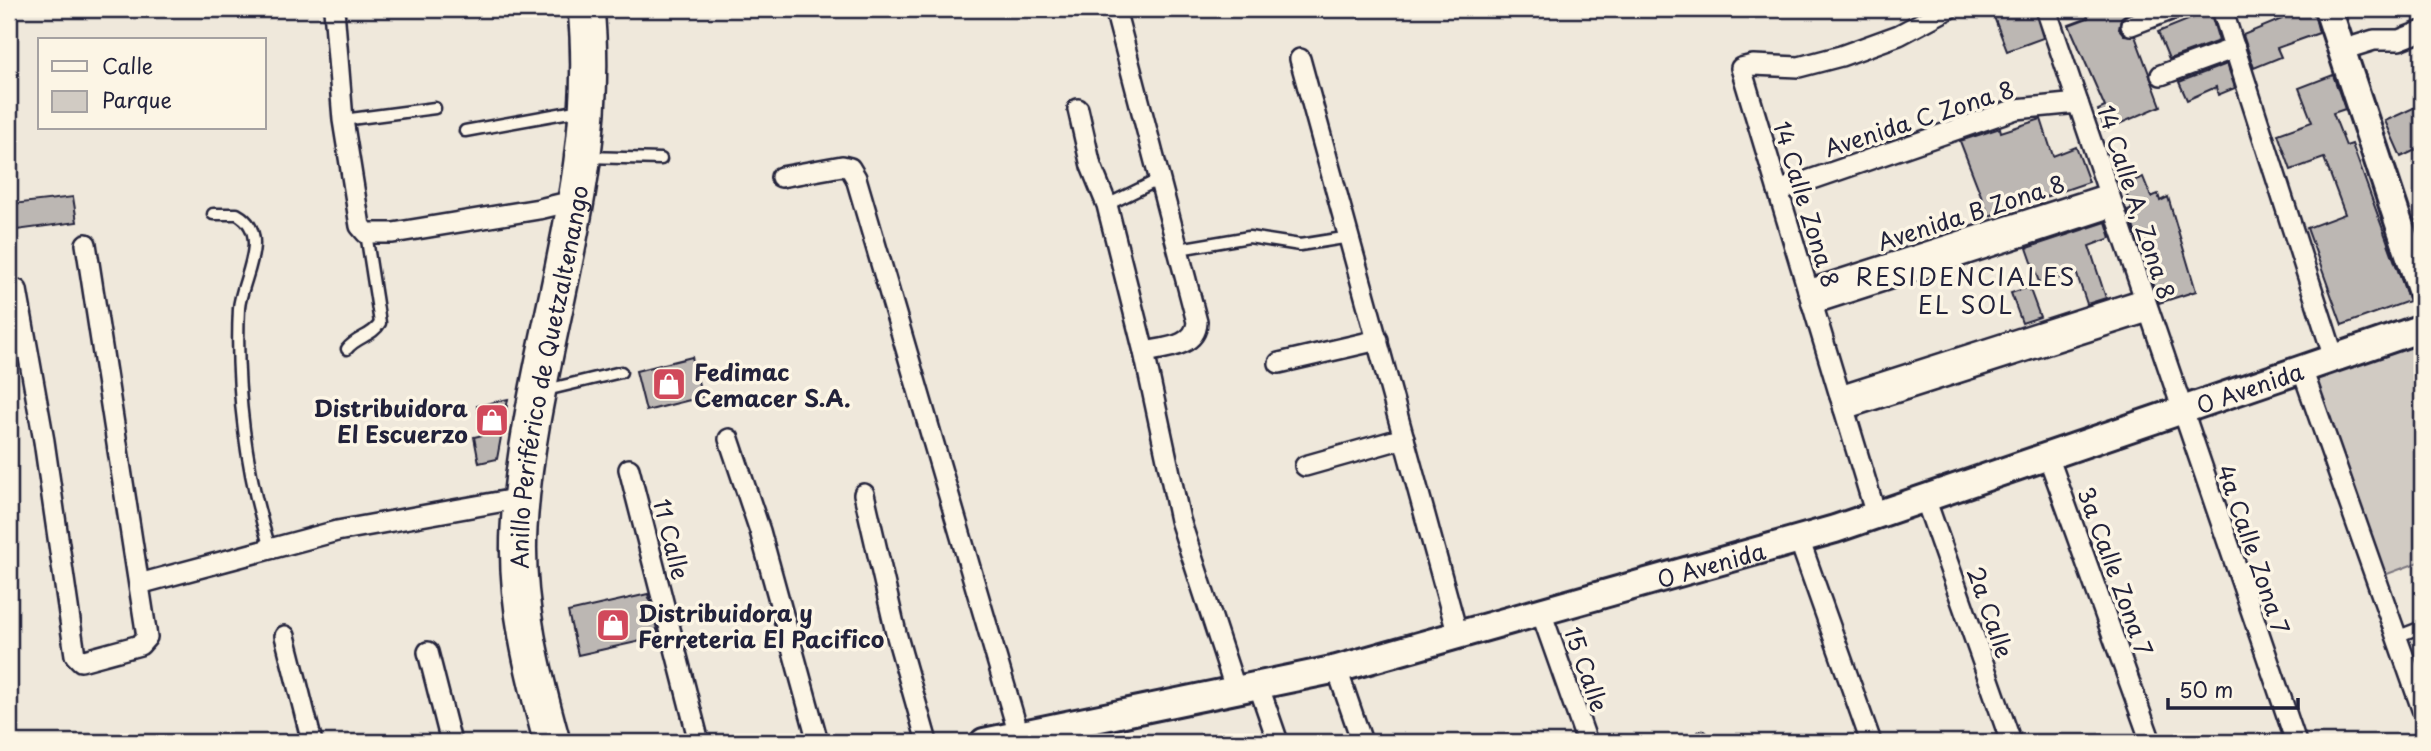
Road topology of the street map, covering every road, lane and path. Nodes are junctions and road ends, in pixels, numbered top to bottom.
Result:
1 (334, 9) edge
2 (586, 9) edge
3 (1115, 9) edge
4 (1948, 9) edge
5 (2046, 9) edge
6 (2173, 9) edge
7 (2222, 9) edge
8 (2328, 9) edge
9 (2131, 24) dead end
10 (2422, 31) edge
11 (2235, 48) junction
12 (2342, 50) junction
13 (1300, 59) dead end
14 (2161, 75) dead end
15 (2078, 103) junction
16 (435, 108) dead end
17 (589, 109) junction
18 (1078, 109) dead end
19 (343, 120) junction
20 (465, 131) dead end
21 (583, 157) junction
22 (661, 159) dead end
23 (781, 177) dead end
24 (1160, 179) junction
25 (1778, 191) junction
26 (577, 200) junction
27 (2110, 200) junction
28 (1107, 205) junction
29 (214, 214) dead end
30 (366, 233) junction
31 (1350, 237) junction
32 (86, 244) dead end
33 (1179, 249) junction
34 (2421, 288) edge
35 (17, 290) dead end
36 (1810, 297) junction
37 (2146, 305) junction
38 (2422, 328) edge
39 (1378, 340) junction
40 (347, 349) dead end
41 (1144, 352) junction
42 (2334, 358) junction
43 (1279, 363) dead end
44 (2302, 369) junction
45 (621, 372) dead end
46 (539, 392) junction
47 (1842, 403) junction
48 (2181, 411) junction
49 (1404, 438) junction
50 (729, 439) dead end
51 (2048, 456) junction
52 (1305, 467) dead end
53 (629, 468) dead end
54 (864, 494) dead end
55 (522, 498) junction
56 (1925, 498) junction
57 (1876, 515) junction
58 (1799, 539) junction
59 (270, 548) junction
60 (139, 584) junction
61 (1541, 612) junction
62 (2422, 627) edge
63 (285, 636) dead end
64 (1458, 636) junction
65 (2396, 637) junction
66 (428, 652) dead end
67 (1337, 669) junction
68 (1247, 686) junction
69 (2422, 709) edge
70 (1063, 734) edge
71 (1019, 735) junction
72 (312, 742) edge
73 (451, 742) edge
74 (552, 742) edge
75 (699, 742) edge
76 (818, 742) edge
77 (928, 742) edge
78 (984, 742) edge
79 (1278, 742) edge
80 (1362, 742) edge
81 (1587, 742) edge
82 (1871, 742) edge
83 (2011, 742) edge
84 (2151, 742) edge
85 (2295, 742) edge

1 - 19 street
2 - 17 highway, Anillo Periférico de Quetzaltenango
3 - 24 street
4 - 25 street, 14 Calle Zona 8
5 - 15 street, 14 Calle A, Zona 8
6 - 9 street
7 - 11 street
8 - 12 street
10 - 12 street
11 - 14 street
11 - 42 street
12 - 34 street
13 - 31 street
15 - 25 street, Avenida C Zona 8
15 - 27 street, 14 Calle A, Zona 8
16 - 19 lane
17 - 20 lane
17 - 21 highway, Anillo Periférico de Quetzaltenango
18 - 28 street
19 - 30 street
21 - 22 lane
21 - 26 highway, Anillo Periférico de Quetzaltenango
23 - 71 street
24 - 28 lane
24 - 33 street
25 - 36 street, 14 Calle Zona 8
26 - 30 street
26 - 46 highway, Anillo Periférico de Quetzaltenango
27 - 36 street, Avenida B Zona 8
27 - 37 street, 14 Calle A, Zona 8
28 - 41 street
29 - 59 lane
30 - 40 lane
31 - 33 lane
31 - 39 street
32 - 60 street
33 - 41 street
35 - 60 street
36 - 47 street, 14 Calle Zona 8
37 - 47 street
37 - 48 street, 14 Calle A, Zona 8
38 - 42 street, 0 Avenida
39 - 43 street
39 - 49 street
41 - 68 street
42 - 44 street, 0 Avenida
44 - 48 street, 0 Avenida
44 - 65 street
45 - 46 lane
46 - 55 highway, Anillo Periférico de Quetzaltenango
47 - 57 street, 14 Calle Zona 8
48 - 51 street, 0 Avenida
48 - 85 street, 4a Calle Zona 7
49 - 52 street
49 - 64 street
50 - 76 street
51 - 56 street, 0 Avenida
51 - 84 street, 3a Calle Zona 7
53 - 75 street, 11 Calle
54 - 77 street
55 - 59 street
55 - 74 highway, Anillo Periférico de Quetzaltenango
56 - 57 street, 0 Avenida
56 - 83 street, 2a Calle
57 - 58 street, 0 Avenida
58 - 61 street, 0 Avenida
58 - 82 street
59 - 60 street
61 - 64 street, 0 Avenida
61 - 81 street, 15 Calle
62 - 65 lane
63 - 72 street
64 - 67 street, 0 Avenida
65 - 69 street
66 - 73 street
67 - 68 street, 0 Avenida
67 - 80 street
68 - 70 street, 0 Avenida
68 - 79 street
70 - 71 street, 0 Avenida
71 - 78 street, 0 Avenida

